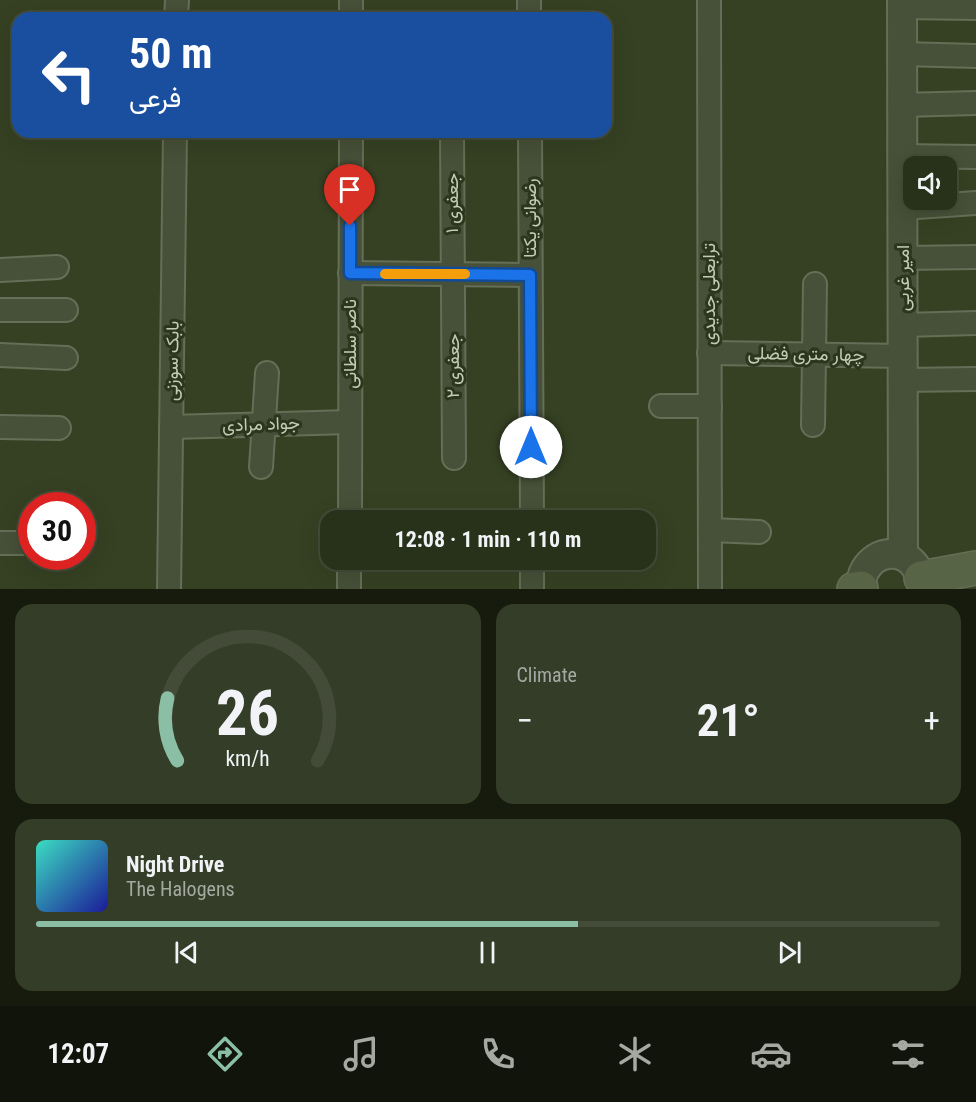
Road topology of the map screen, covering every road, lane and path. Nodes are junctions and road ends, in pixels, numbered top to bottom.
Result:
1 (709, 0) edge
2 (902, 4) edge
3 (976, 8) edge
4 (902, 54) junction
5 (976, 56) edge
6 (976, 103) edge
7 (902, 105) junction
8 (175, 138) edge
9 (351, 138) edge
10 (452, 138) edge
11 (530, 138) edge
12 (903, 156) edge
13 (957, 157) edge
14 (976, 157) edge
15 (976, 203) edge
16 (957, 204) edge
17 (903, 210) edge
18 (976, 257) edge
19 (903, 258) junction
20 (57, 267) dead end
21 (0, 270) edge
22 (350, 273) junction
23 (453, 274) junction
24 (530, 275) junction
25 (814, 284) dead end
26 (0, 310) edge
27 (66, 310) dead end
28 (976, 324) edge
29 (903, 325) junction
30 (710, 353) junction
31 (814, 354) junction
32 (0, 355) edge
33 (66, 358) dead end
34 (903, 368) junction
35 (267, 373) dead end
36 (976, 379) edge
37 (661, 406) dead end
38 (710, 406) junction
39 (350, 422) junction
40 (263, 424) junction
41 (813, 425) dead end
42 (0, 427) edge
43 (171, 427) junction
44 (59, 428) dead end
45 (454, 458) dead end
46 (261, 467) dead end
47 (350, 510) edge
48 (532, 510) edge
49 (710, 530) junction
50 (759, 532) dead end
51 (0, 543) edge
52 (18, 543) edge
53 (976, 568) edge
54 (349, 570) edge
55 (532, 570) edge
56 (915, 574) edge
57 (169, 589) edge
58 (349, 589) edge
59 (532, 589) edge
60 (710, 589) edge
61 (859, 589) edge

1 - 30 street, ترابعلی جدیدی
2 - 3 street
2 - 4 street, امیر غربی
4 - 5 street
4 - 7 street, امیر غربی
6 - 7 street
7 - 12 street, امیر غربی
8 - 43 street, بابک سوزنی
9 - 22 street, ناصر سلطانی
10 - 23 street, جعفری ۱
11 - 24 street, رضوانی یکتا
13 - 14 street
15 - 16 street
17 - 19 street, امیر غربی
18 - 19 street
19 - 29 street, امیر غربی
20 - 21 street
22 - 23 street
22 - 39 street, ناصر سلطانی
23 - 24 street
23 - 45 street, جعفری ۲
24 - 48 street, رضوانی یکتا
25 - 31 street
26 - 27 street
28 - 29 street
29 - 34 street, امیر غربی
30 - 31 street, چهار متری فضلی
30 - 38 street, ترابعلی جدیدی
31 - 34 street, چهار متری فضلی
31 - 41 street
32 - 33 street
34 - 36 street, چهار متری فضلی
34 - 56 street, امیر غربی
35 - 40 street
37 - 38 street
38 - 49 street, ترابعلی جدیدی
39 - 40 street, جواد مرادی
39 - 47 street, ناصر سلطانی
40 - 43 street, جواد مرادی
40 - 46 street
42 - 44 street
43 - 57 street, بابک سوزنی
49 - 50 street
49 - 60 street, ترابعلی جدیدی
51 - 52 street
53 - 56 main road
54 - 58 street
55 - 59 street
56 - 61 street

